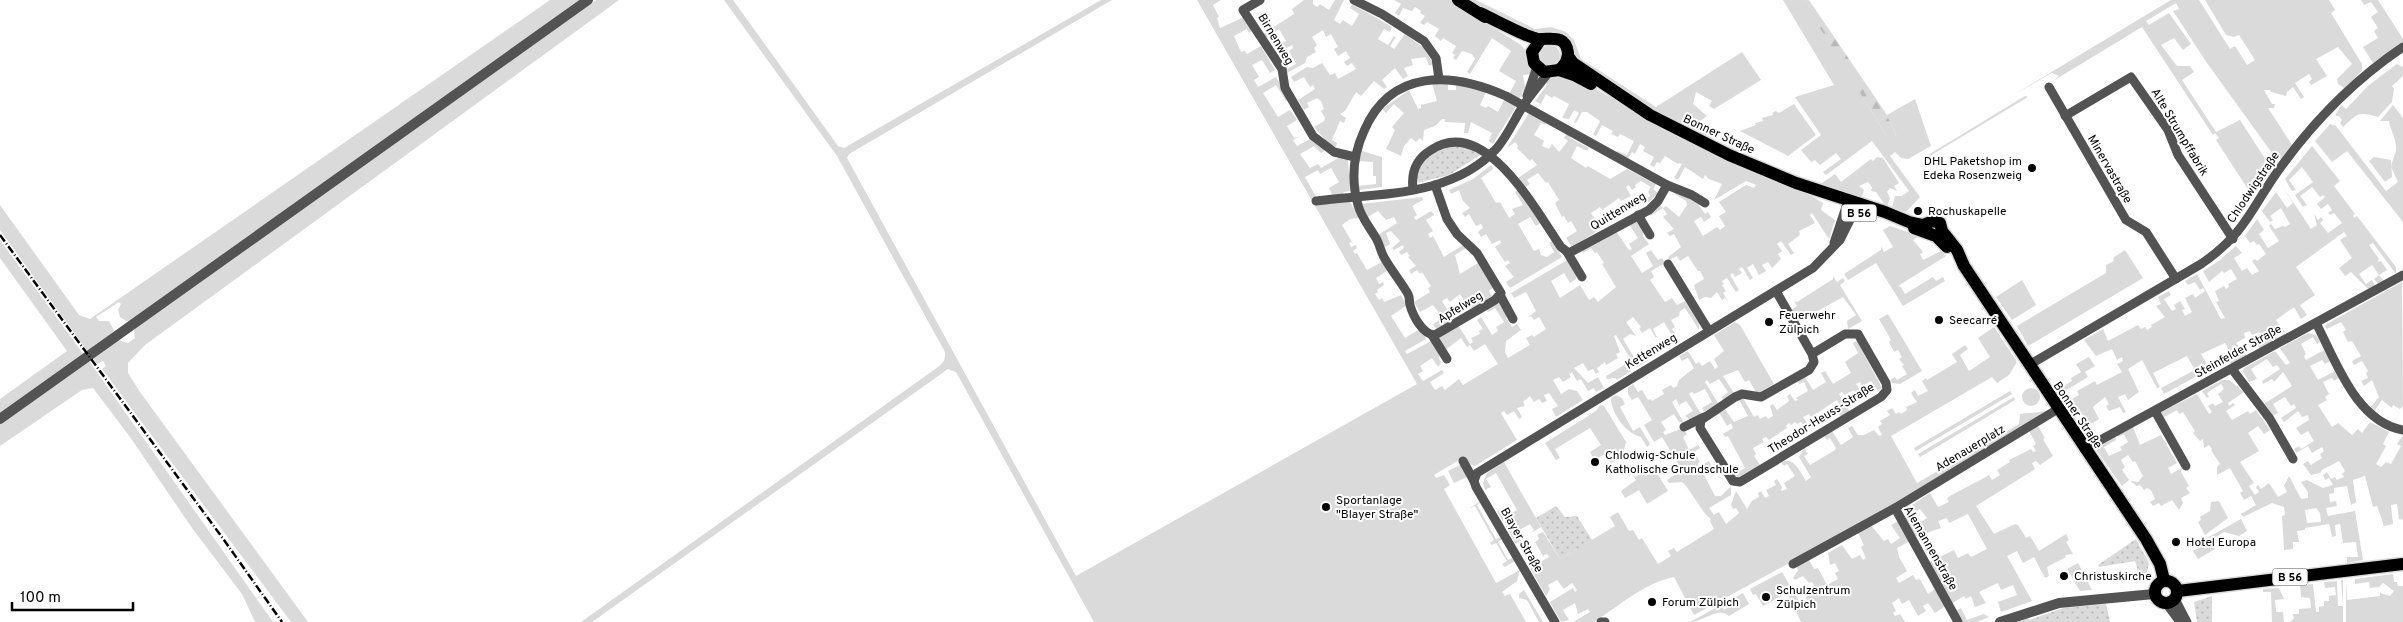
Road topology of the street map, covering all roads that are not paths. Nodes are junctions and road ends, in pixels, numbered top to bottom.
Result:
1 (588, 0) edge
2 (1260, 0) edge
3 (1354, 0) edge
4 (1458, 0) edge
5 (1480, 13) junction
6 (1541, 40) junction
7 (2403, 47) edge
8 (1532, 52) junction
9 (1568, 56) junction
10 (1548, 70) junction
11 (1439, 79) junction
12 (2049, 87) dead end
13 (1634, 105) junction
14 (1523, 106) junction
15 (2065, 116) junction
16 (1489, 156) junction
17 (1355, 157) junction
18 (1435, 185) junction
19 (1667, 185) junction
20 (1413, 189) junction
21 (1356, 196) junction
22 (1316, 201) dead end
23 (1705, 203) dead end
24 (1851, 206) junction
25 (1638, 215) junction
26 (1650, 235) dead end
27 (2234, 239) junction
28 (1567, 252) junction
29 (1668, 264) dead end
30 (2403, 275) edge
31 (1582, 277) dead end
32 (2176, 279) junction
33 (1776, 291) junction
34 (1500, 295) junction
35 (1514, 319) dead end
36 (2316, 323) junction
37 (1709, 330) junction
38 (1432, 335) junction
39 (1812, 354) junction
40 (1447, 359) dead end
41 (2029, 365) junction
42 (2232, 369) junction
43 (2058, 409) junction
44 (2155, 410) junction
45 (1705, 416) junction
46 (0, 419) edge
47 (1684, 426) dead end
48 (2403, 430) edge
49 (2084, 449) junction
50 (2293, 460) dead end
51 (1463, 461) dead end
52 (2186, 466) dead end
53 (1474, 481) junction
54 (1895, 508) junction
55 (1793, 564) dead end
56 (2403, 564) edge
57 (2164, 580) junction
58 (2154, 594) junction
59 (2173, 598) junction
60 (1554, 622) edge
61 (1958, 622) edge
62 (2000, 622) edge
63 (2180, 622) edge
64 (2188, 622) edge

1 - 46 street
2 - 17 street, Birnenweg
3 - 11 street
4 - 5 main road, B 56
5 - 6 main road, B 56
5 - 8 main road, B 56
6 - 8 main road
6 - 9 main road, B 56
7 - 27 street, Chlodwigstraße
8 - 10 main road
9 - 10 main road
9 - 13 main road, Bonner Straße / B 56
10 - 13 main road, Bonner Straße / B 56
10 - 14 street
11 - 14 street, Quittenweg
11 - 17 street, Quittenweg
12 - 15 street, Minervastraße
13 - 24 main road, Bonner Straße / B 56
14 - 16 street
14 - 19 street, Quittenweg
15 - 27 street, Alte Strumpffabrik
15 - 32 street, Minervastraße
16 - 18 street
16 - 20 street
16 - 28 street
17 - 21 street, Apfelweg
18 - 20 street
18 - 34 street, Apfelweg
19 - 23 street
19 - 25 street, Quittenweg
20 - 21 street
21 - 22 street
21 - 38 street, Apfelweg
24 - 33 street, Kettenweg
24 - 41 main road, Bonner Straße / B 56
25 - 26 street
25 - 28 street, Quittenweg
27 - 32 street, Chlodwigstraße
28 - 31 street
29 - 37 street
30 - 36 street, Steinfelder Straße
32 - 41 street, Chlodwigstraße
33 - 37 street, Kettenweg
33 - 39 street
34 - 35 street
34 - 38 street, Apfelweg
36 - 42 street, Steinfelder Straße
36 - 48 street
37 - 53 street, Kettenweg
38 - 40 street
39 - 45 street
39 - 45 street, Theodor-Heuss-Straße
41 - 43 main road, Bonner Straße / B 56
42 - 44 street, Steinfelder Straße
42 - 50 street
43 - 49 main road, Bonner Straße / B 56
43 - 54 street, Adenauerplatz
44 - 49 street, Steinfelder Straße
44 - 52 street
45 - 47 street
49 - 57 main road, Bonner Straße / B 56
51 - 53 street, Blayer Straße
53 - 60 street, Blayer Straße
54 - 55 street, Alemannenstraße
54 - 61 street, Alemannenstraße
56 - 59 main road, B 56
57 - 58 main road
57 - 59 main road
58 - 59 main road
58 - 62 street
59 - 63 street
59 - 64 street

